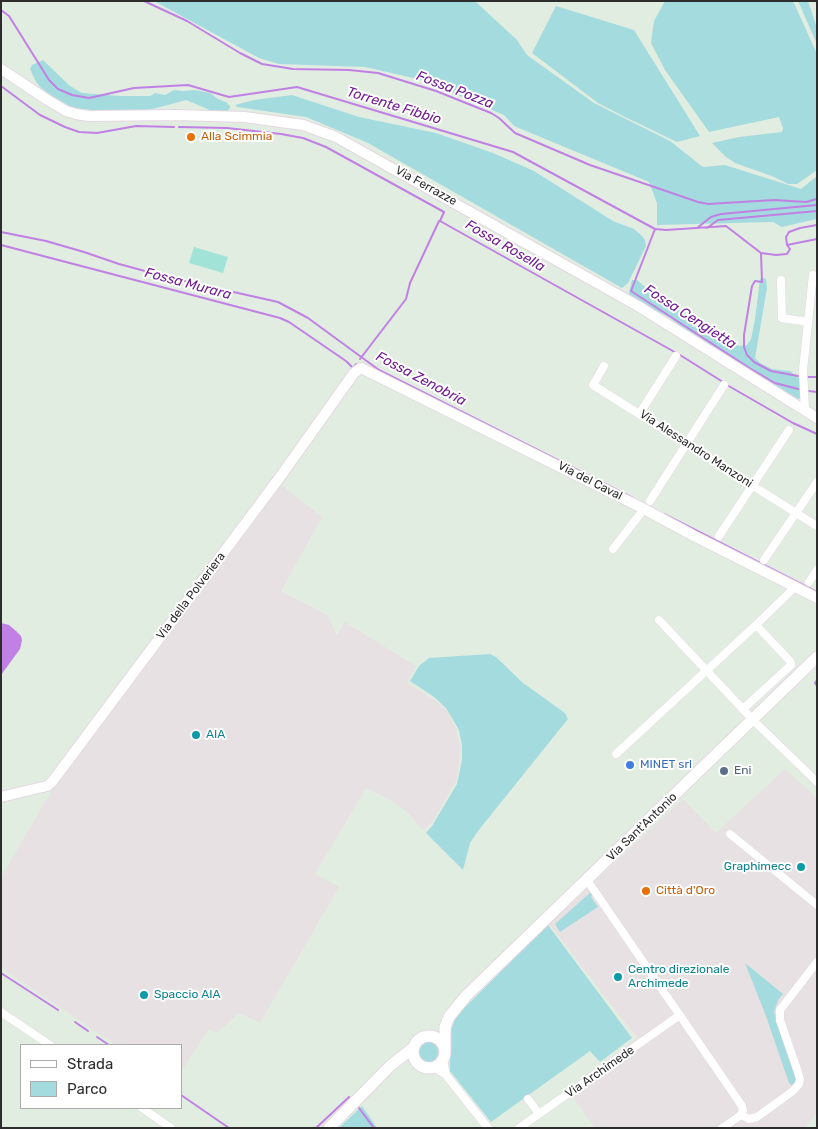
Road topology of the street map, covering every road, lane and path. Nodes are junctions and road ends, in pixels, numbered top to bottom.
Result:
1 (1, 68) edge
2 (813, 275) dead end
3 (781, 280) dead end
4 (808, 322) junction
5 (676, 356) dead end
6 (604, 366) dead end
7 (361, 368) joint
8 (724, 385) dead end
9 (805, 410) junction
10 (640, 413) junction
11 (817, 418) edge
12 (789, 430) dead end
13 (687, 444) junction
14 (817, 482) edge
15 (752, 486) junction
16 (647, 505) junction
17 (796, 513) junction
18 (817, 526) edge
19 (718, 536) dead end
20 (612, 549) dead end
21 (764, 560) dead end
22 (817, 570) edge
23 (808, 582) dead end
24 (795, 587) junction
25 (817, 598) edge
26 (659, 620) dead end
27 (756, 625) junction
28 (817, 657) edge
29 (706, 670) junction
30 (743, 709) junction
31 (753, 720) junction
32 (616, 754) dead end
33 (817, 782) edge
34 (1, 797) edge
35 (730, 834) dead end
36 (586, 880) junction
37 (817, 905) edge
38 (817, 962) edge
39 (466, 996) junction
40 (1, 1012) edge
41 (680, 1015) junction
42 (429, 1036) junction
43 (49, 1044) edge
44 (414, 1047) junction
45 (444, 1054) junction
46 (426, 1067) junction
47 (446, 1075) junction
48 (378, 1079) junction
49 (528, 1099) dead end
50 (143, 1109) edge
51 (539, 1114) junction
52 (741, 1115) junction
53 (171, 1128) edge
54 (329, 1128) edge
55 (488, 1128) edge
56 (519, 1128) edge
57 (722, 1128) edge

1 - 9 street, Via Ferrazze
2 - 4 street
3 - 4 street
4 - 9 street
5 - 10 street
6 - 10 street, Via Alessandro Manzoni
7 - 16 street, Via del Caval
7 - 34 street, Via della Polveriera
8 - 13 street
9 - 11 street, Via Ferrazze
10 - 13 street, Via Alessandro Manzoni
12 - 15 street
13 - 15 street, Via Alessandro Manzoni
13 - 16 street
14 - 17 street
15 - 17 street, Via Alessandro Manzoni
15 - 19 street
16 - 20 street
16 - 24 street, Via del Caval
17 - 18 street, Via Alessandro Manzoni
17 - 21 street
22 - 23 street
24 - 25 street, Via del Caval
24 - 27 street
26 - 29 street
27 - 29 street
27 - 30 street
28 - 31 main road, Via Sant'Antonio
29 - 30 street
29 - 32 street
30 - 31 street
31 - 33 street
31 - 36 main road, Via Sant'Antonio
35 - 37 street
36 - 39 main road, Via Sant'Antonio
36 - 41 street
38 - 52 street
39 - 42 main road, Via Sant'Antonio
39 - 45 main road, Via Sant'Antonio
40 - 43 street
41 - 51 street, Via Archimede
41 - 52 street
42 - 44 main road, Via Sant'Antonio
42 - 45 main road
44 - 46 main road
44 - 48 main road, Via Sant'Antonio
45 - 46 main road
45 - 47 street
46 - 47 street
46 - 48 main road, Via Sant'Antonio
47 - 55 street
48 - 54 main road, Via Sant'Antonio
49 - 51 street
50 - 53 street
51 - 56 street, Via Archimede
52 - 57 street

